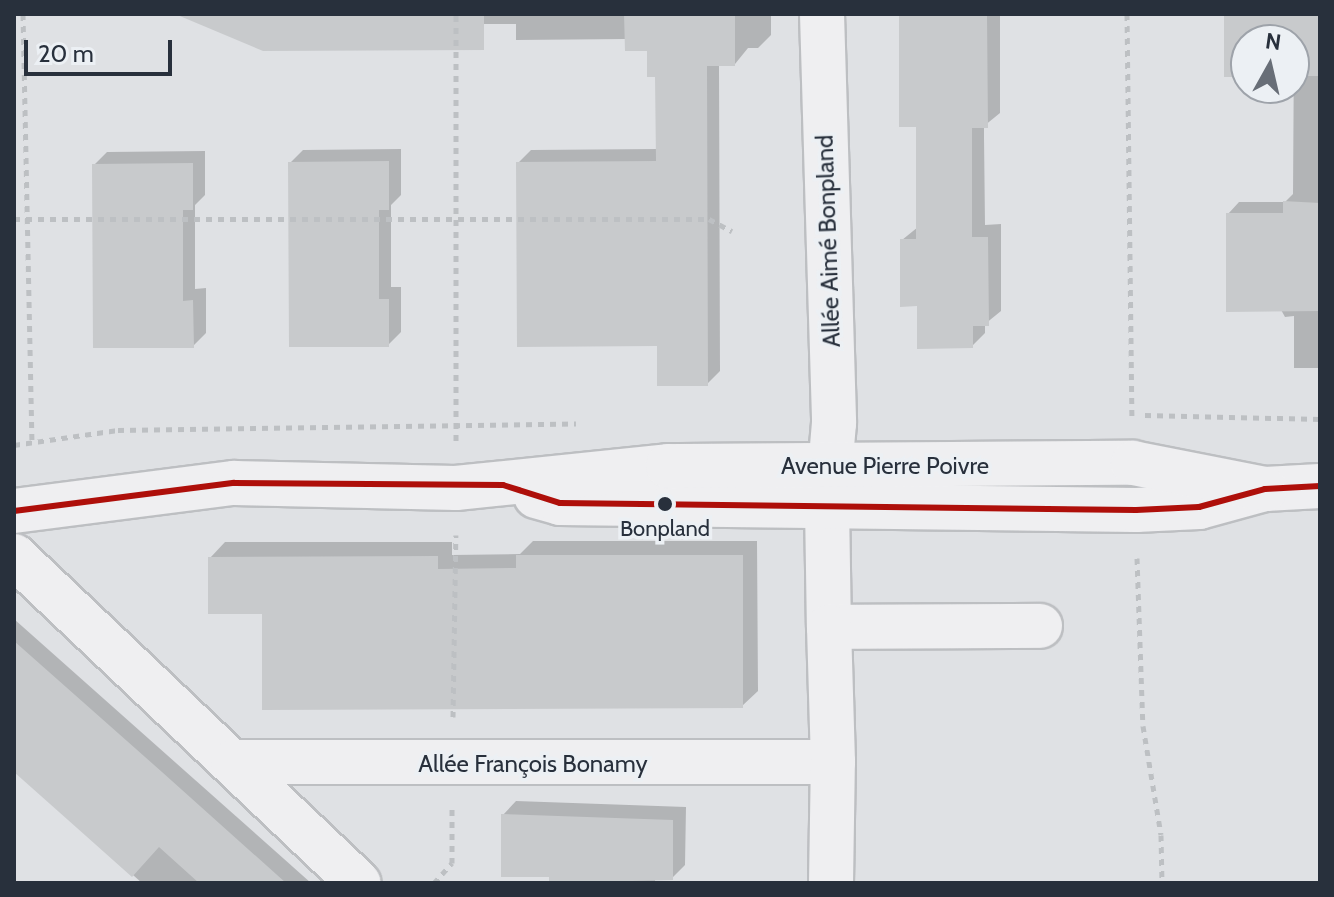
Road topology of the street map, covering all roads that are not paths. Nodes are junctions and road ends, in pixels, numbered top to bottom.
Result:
1 (822, 14) edge
2 (1320, 486) edge
3 (829, 487) junction
4 (19, 503) edge
5 (14, 556) edge
6 (1040, 626) dead end
7 (829, 627) junction
8 (233, 762) junction
9 (833, 762) junction
10 (358, 883) edge
11 (831, 883) edge

1 - 3 street, Allée Aimé Bonpland
2 - 3 street, Avenue Pierre Poivre
3 - 4 street, Avenue Pierre Poivre
3 - 7 street
5 - 8 street
6 - 7 street
7 - 9 street
8 - 9 street, Allée François Bonamy
8 - 10 street
9 - 11 street

